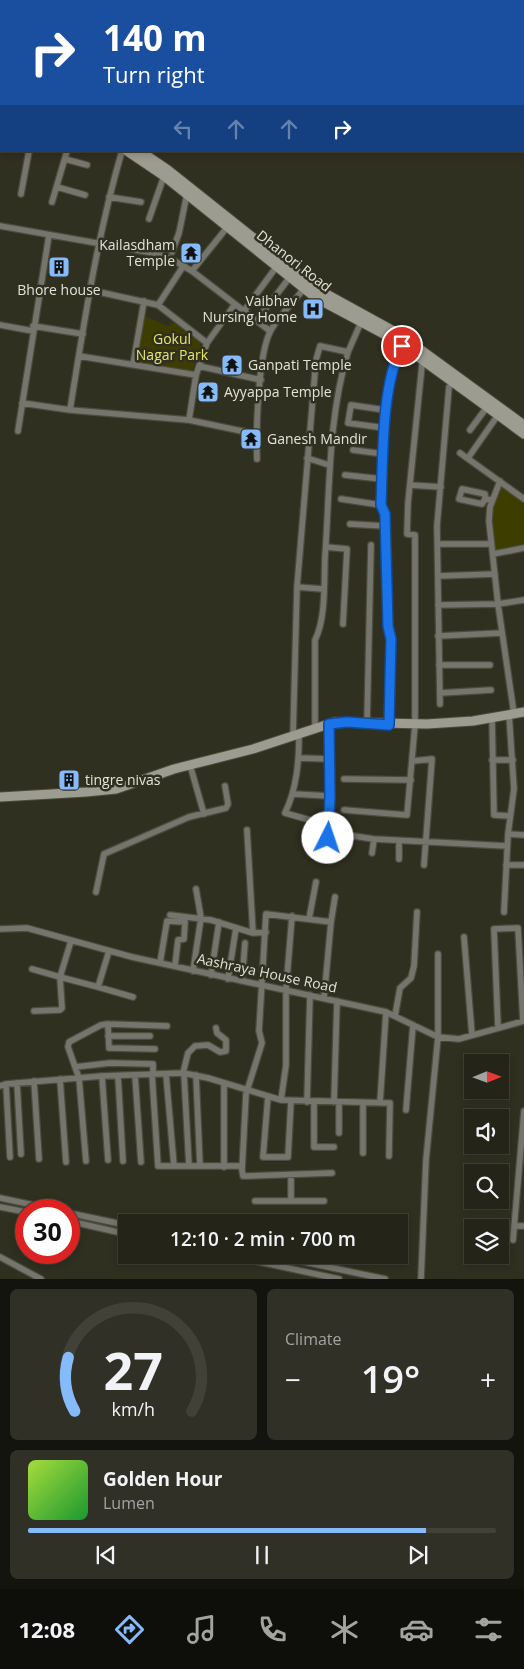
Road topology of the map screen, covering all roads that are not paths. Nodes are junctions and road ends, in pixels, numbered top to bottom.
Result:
1 (29, 152) edge
2 (67, 152) edge
3 (122, 152) edge
4 (128, 152) edge
5 (141, 152) edge
6 (65, 159) junction
7 (87, 166) dead end
8 (164, 176) junction
9 (57, 187) junction
10 (21, 194) dead end
11 (187, 194) junction
12 (85, 195) dead end
13 (108, 197) junction
14 (52, 202) dead end
15 (141, 202) dead end
16 (149, 218) dead end
17 (230, 224) junction
18 (0, 226) edge
19 (49, 235) junction
20 (99, 242) junction
21 (172, 252) dead end
22 (184, 266) junction
23 (277, 266) junction
24 (192, 271) junction
25 (290, 276) junction
26 (307, 286) junction
27 (90, 290) junction
28 (144, 301) junction
29 (235, 304) junction
30 (158, 305) junction
31 (244, 311) junction
32 (362, 319) junction
33 (257, 320) junction
34 (0, 324) edge
35 (33, 329) junction
36 (270, 331) junction
37 (83, 334) junction
38 (403, 342) junction
39 (207, 343) junction
40 (348, 352) junction
41 (79, 356) junction
42 (427, 359) junction
43 (133, 365) junction
44 (199, 366) junction
45 (196, 375) junction
46 (455, 379) junction
47 (261, 380) junction
48 (22, 403) junction
49 (487, 407) junction
50 (70, 410) junction
51 (385, 410) junction
52 (498, 414) junction
53 (508, 418) junction
54 (189, 420) junction
55 (524, 425) edge
56 (385, 428) junction
57 (470, 430) dead end
58 (18, 431) dead end
59 (256, 434) junction
60 (524, 434) edge
61 (353, 450) dead end
62 (460, 453) dead end
63 (384, 454) junction
64 (307, 458) junction
65 (468, 458) junction
66 (257, 459) dead end
67 (329, 465) junction
68 (345, 476) dead end
69 (382, 479) junction
70 (500, 481) junction
71 (410, 485) junction
72 (441, 487) junction
73 (341, 499) dead end
74 (485, 499) junction
75 (524, 499) edge
76 (492, 500) junction
77 (381, 505) junction
78 (350, 524) dead end
79 (385, 526) junction
80 (438, 544) junction
81 (492, 544) junction
82 (371, 545) dead end
83 (326, 547) junction
84 (524, 548) edge
85 (493, 554) junction
86 (495, 574) junction
87 (438, 576) junction
88 (297, 587) junction
89 (323, 589) junction
90 (524, 600) edge
91 (498, 604) junction
92 (438, 605) junction
93 (343, 624) dead end
94 (502, 633) junction
95 (438, 636) junction
96 (439, 665) junction
97 (490, 665) dead end
98 (491, 690) dead end
99 (440, 693) junction
100 (440, 704) dead end
101 (524, 712) edge
102 (512, 714) junction
103 (492, 717) junction
104 (367, 723) junction
105 (329, 724) junction
106 (389, 725) junction
107 (415, 725) junction
108 (315, 728) junction
109 (296, 735) junction
110 (299, 758) junction
111 (330, 759) junction
112 (412, 760) junction
113 (492, 760) junction
114 (513, 760) junction
115 (190, 765) junction
116 (344, 779) dead end
117 (411, 780) junction
118 (225, 786) dead end
119 (294, 794) junction
120 (330, 796) junction
121 (0, 797) edge
122 (344, 810) dead end
123 (204, 814) junction
124 (510, 816) junction
125 (317, 822) dead end
126 (247, 830) dead end
127 (340, 834) dead end
128 (508, 834) junction
129 (524, 835) edge
130 (328, 838) dead end
131 (374, 839) junction
132 (399, 841) junction
133 (425, 842) junction
134 (507, 846) junction
135 (372, 853) dead end
136 (399, 859) dead end
137 (424, 865) dead end
138 (506, 865) junction
139 (524, 865) edge
140 (316, 882) dead end
141 (196, 889) dead end
142 (96, 892) dead end
143 (335, 897) dead end
144 (417, 912) dead end
145 (504, 912) dead end
146 (170, 914) dead end
147 (292, 916) junction
148 (201, 918) junction
149 (310, 919) junction
150 (219, 922) junction
151 (331, 922) junction
152 (236, 928) junction
153 (0, 929) edge
154 (266, 932) junction
155 (253, 933) junction
156 (464, 937) dead end
157 (71, 941) junction
158 (245, 943) dead end
159 (108, 951) junction
160 (438, 954) dead end
161 (160, 963) junction
162 (175, 966) junction
163 (32, 969) dead end
164 (193, 971) junction
165 (211, 975) junction
166 (60, 977) junction
167 (228, 979) junction
168 (242, 982) junction
169 (263, 985) junction
170 (98, 987) junction
171 (286, 990) junction
172 (310, 995) junction
173 (132, 997) dead end
174 (324, 998) junction
175 (337, 1001) junction
176 (34, 1011) dead end
177 (386, 1012) junction
178 (395, 1016) junction
179 (523, 1021) edge
180 (108, 1024) junction
181 (413, 1025) junction
182 (167, 1026) dead end
183 (498, 1027) junction
184 (216, 1028) dead end
185 (472, 1035) junction
186 (108, 1036) junction
187 (150, 1036) dead end
188 (438, 1038) junction
189 (156, 1049) dead end
190 (75, 1067) junction
191 (152, 1074) junction
192 (166, 1074) junction
193 (183, 1074) junction
194 (135, 1075) junction
195 (196, 1075) junction
196 (102, 1076) junction
197 (118, 1076) junction
198 (79, 1078) junction
199 (60, 1079) junction
200 (34, 1081) junction
201 (17, 1083) junction
202 (224, 1083) junction
203 (3, 1085) edge
204 (247, 1090) junction
205 (268, 1096) junction
206 (281, 1100) junction
207 (291, 1101) junction
208 (310, 1102) junction
209 (337, 1102) junction
210 (363, 1102) junction
211 (380, 1103) junction
212 (406, 1110) dead end
213 (524, 1112) edge
214 (339, 1133) dead end
215 (523, 1135) edge
216 (334, 1147) dead end
217 (363, 1153) dead end
218 (21, 1154) dead end
219 (389, 1156) dead end
220 (10, 1157) dead end
221 (39, 1158) dead end
222 (108, 1160) dead end
223 (86, 1161) dead end
224 (123, 1161) dead end
225 (66, 1162) dead end
226 (142, 1162) dead end
227 (174, 1166) junction
228 (189, 1166) junction
229 (200, 1166) junction
230 (242, 1166) junction
231 (224, 1167) junction
232 (332, 1173) dead end
233 (291, 1175) junction
234 (0, 1198) edge
235 (15, 1201) edge
236 (254, 1201) dead end
237 (290, 1201) junction
238 (324, 1201) dead end
239 (0, 1206) edge
240 (15, 1209) edge
241 (80, 1215) edge
242 (118, 1223) edge
243 (80, 1224) edge
244 (514, 1226) junction
245 (524, 1226) edge
246 (118, 1232) edge
247 (513, 1240) dead end
248 (0, 1257) edge
249 (269, 1264) edge
250 (314, 1264) edge
251 (41, 1279) edge
252 (339, 1279) edge
253 (385, 1279) edge
254 (421, 1279) edge

1 - 10 street
2 - 6 street
3 - 13 street
4 - 8 main road, Dhanori Road
5 - 17 main road, Dhanori Road
6 - 7 street
6 - 9 street
8 - 11 main road, Dhanori Road
8 - 16 street
9 - 12 street
9 - 14 street
11 - 17 main road, Dhanori Road
11 - 21 street
13 - 15 street
13 - 20 street
17 - 23 main road, Dhanori Road
17 - 24 street
17 - 26 main road, Dhanori Road
18 - 19 street
19 - 20 street
19 - 35 street
20 - 22 street
20 - 27 street
22 - 24 street
22 - 30 street
23 - 25 main road, Dhanori Road
23 - 31 street
24 - 29 street
25 - 26 main road, Dhanori Road
25 - 33 street
26 - 32 main road, Dhanori Road
26 - 36 street
27 - 28 street
27 - 37 street
28 - 30 street
28 - 43 street
29 - 31 street
29 - 39 street
30 - 39 street
31 - 33 street
32 - 38 main road, Dhanori Road
32 - 40 street
33 - 36 street
34 - 35 street
35 - 37 street
35 - 48 street
36 - 47 street
37 - 41 street
38 - 42 main road, Dhanori Road
38 - 51 street
39 - 44 street
40 - 64 street
40 - 67 street
41 - 43 street
41 - 50 street
42 - 46 main road, Dhanori Road
42 - 71 street
43 - 45 street
44 - 45 street
44 - 47 street
45 - 54 street
46 - 49 main road, Dhanori Road
46 - 53 main road, Dhanori Road
46 - 72 street
47 - 59 street
48 - 50 street
48 - 58 street
49 - 52 main road, Dhanori Road
49 - 57 street
50 - 54 street
51 - 56 street
51 - 56 street
52 - 53 main road, Dhanori Road
52 - 65 street
53 - 55 main road, Dhanori Road
53 - 60 main road, Dhanori Road
54 - 59 street
56 - 63 street
59 - 66 street
61 - 63 street
62 - 65 street
63 - 69 street
64 - 67 street
64 - 88 street
65 - 70 street
67 - 83 street
68 - 69 street
69 - 77 street
70 - 75 street
70 - 76 street
71 - 72 street
71 - 107 street
72 - 80 street
73 - 77 street
74 - 74 street
74 - 76 street
76 - 81 street
77 - 79 street
78 - 79 street
79 - 106 street
80 - 81 street
80 - 87 street
81 - 85 street
82 - 104 street
83 - 89 street
83 - 93 street
84 - 85 street
85 - 86 street
86 - 87 street
86 - 91 street
87 - 92 street
88 - 89 street
88 - 109 street
89 - 108 street
90 - 91 street
91 - 92 street
91 - 94 street
92 - 95 street
94 - 95 street
94 - 102 street
95 - 96 street
96 - 97 street
96 - 99 street
98 - 99 street
99 - 100 street
101 - 102 main road
102 - 103 main road
102 - 114 street
103 - 107 main road
103 - 113 street
104 - 105 main road
104 - 106 main road
105 - 108 main road
105 - 111 street
106 - 107 main road
107 - 112 street
108 - 109 main road
109 - 110 street
109 - 115 main road
110 - 111 street
110 - 119 street
111 - 120 street
112 - 117 street
112 - 133 street
113 - 114 street
113 - 124 street
114 - 124 street
115 - 121 main road
115 - 123 street
116 - 117 street
117 - 122 street
118 - 123 street
119 - 120 street
119 - 125 street
120 - 130 street
123 - 142 street
124 - 128 street
126 - 155 street
127 - 131 street
128 - 129 street
128 - 134 street
131 - 132 street
131 - 135 street
132 - 133 street
132 - 136 street
133 - 134 street
133 - 137 street
134 - 138 street
138 - 139 street
138 - 145 street
140 - 149 street
141 - 148 street
143 - 151 street
144 - 178 street
146 - 148 street
147 - 149 street
147 - 154 street
147 - 171 street
148 - 150 street
148 - 164 street
149 - 151 street
150 - 152 street
150 - 165 street
151 - 174 street
152 - 155 street
152 - 167 street
153 - 157 street, Aashraya House Road
154 - 155 street
154 - 169 street
156 - 185 street
157 - 159 street, Aashraya House Road
157 - 166 street
158 - 168 street
159 - 161 street, Aashraya House Road
159 - 170 street
160 - 188 street
161 - 162 street, Aashraya House Road
161 - 162 street
162 - 164 street, Aashraya House Road
163 - 166 street
164 - 165 street, Aashraya House Road
165 - 167 street, Aashraya House Road
166 - 170 street
166 - 176 street
167 - 168 street, Aashraya House Road
168 - 169 street, Aashraya House Road
169 - 171 street, Aashraya House Road
169 - 204 street
170 - 173 street
171 - 172 street, Aashraya House Road
171 - 206 street
172 - 174 street, Aashraya House Road
172 - 208 street
174 - 175 street, Aashraya House Road
175 - 177 street, Aashraya House Road
175 - 209 street
177 - 178 street, Aashraya House Road
177 - 211 street
178 - 181 street, Aashraya House Road
179 - 183 street, Aashraya House Road
179 - 183 street
180 - 182 street
180 - 186 street
180 - 190 street
181 - 188 street, Aashraya House Road
181 - 212 street
183 - 185 street, Aashraya House Road
184 - 193 street
185 - 188 street, Aashraya House Road
186 - 187 street
186 - 189 street
188 - 254 street
190 - 191 street
190 - 198 street
191 - 192 street
191 - 194 street
191 - 227 street
192 - 193 street
192 - 227 street
193 - 195 street
193 - 228 street
194 - 197 street
194 - 226 street
195 - 202 street
195 - 229 street
196 - 197 street
196 - 198 street
196 - 222 street
197 - 224 street
198 - 199 street
198 - 223 street
199 - 200 street
199 - 225 street
200 - 201 street
200 - 221 street
201 - 203 street
201 - 218 street
202 - 204 street
202 - 231 street
203 - 220 street
204 - 205 street
204 - 230 street
205 - 206 street
205 - 207 street
206 - 207 street
207 - 208 street
208 - 209 street
208 - 216 street
209 - 210 street
209 - 214 street
210 - 211 street
210 - 217 street
211 - 219 street
213 - 215 street
215 - 244 street
227 - 228 street
228 - 229 street
229 - 231 street
230 - 231 street
230 - 233 street
232 - 233 street
233 - 237 street
234 - 235 street
236 - 237 street
237 - 238 street
239 - 240 street
241 - 242 street
243 - 246 street
244 - 245 street
244 - 247 street
248 - 251 street
249 - 252 street
250 - 253 street

